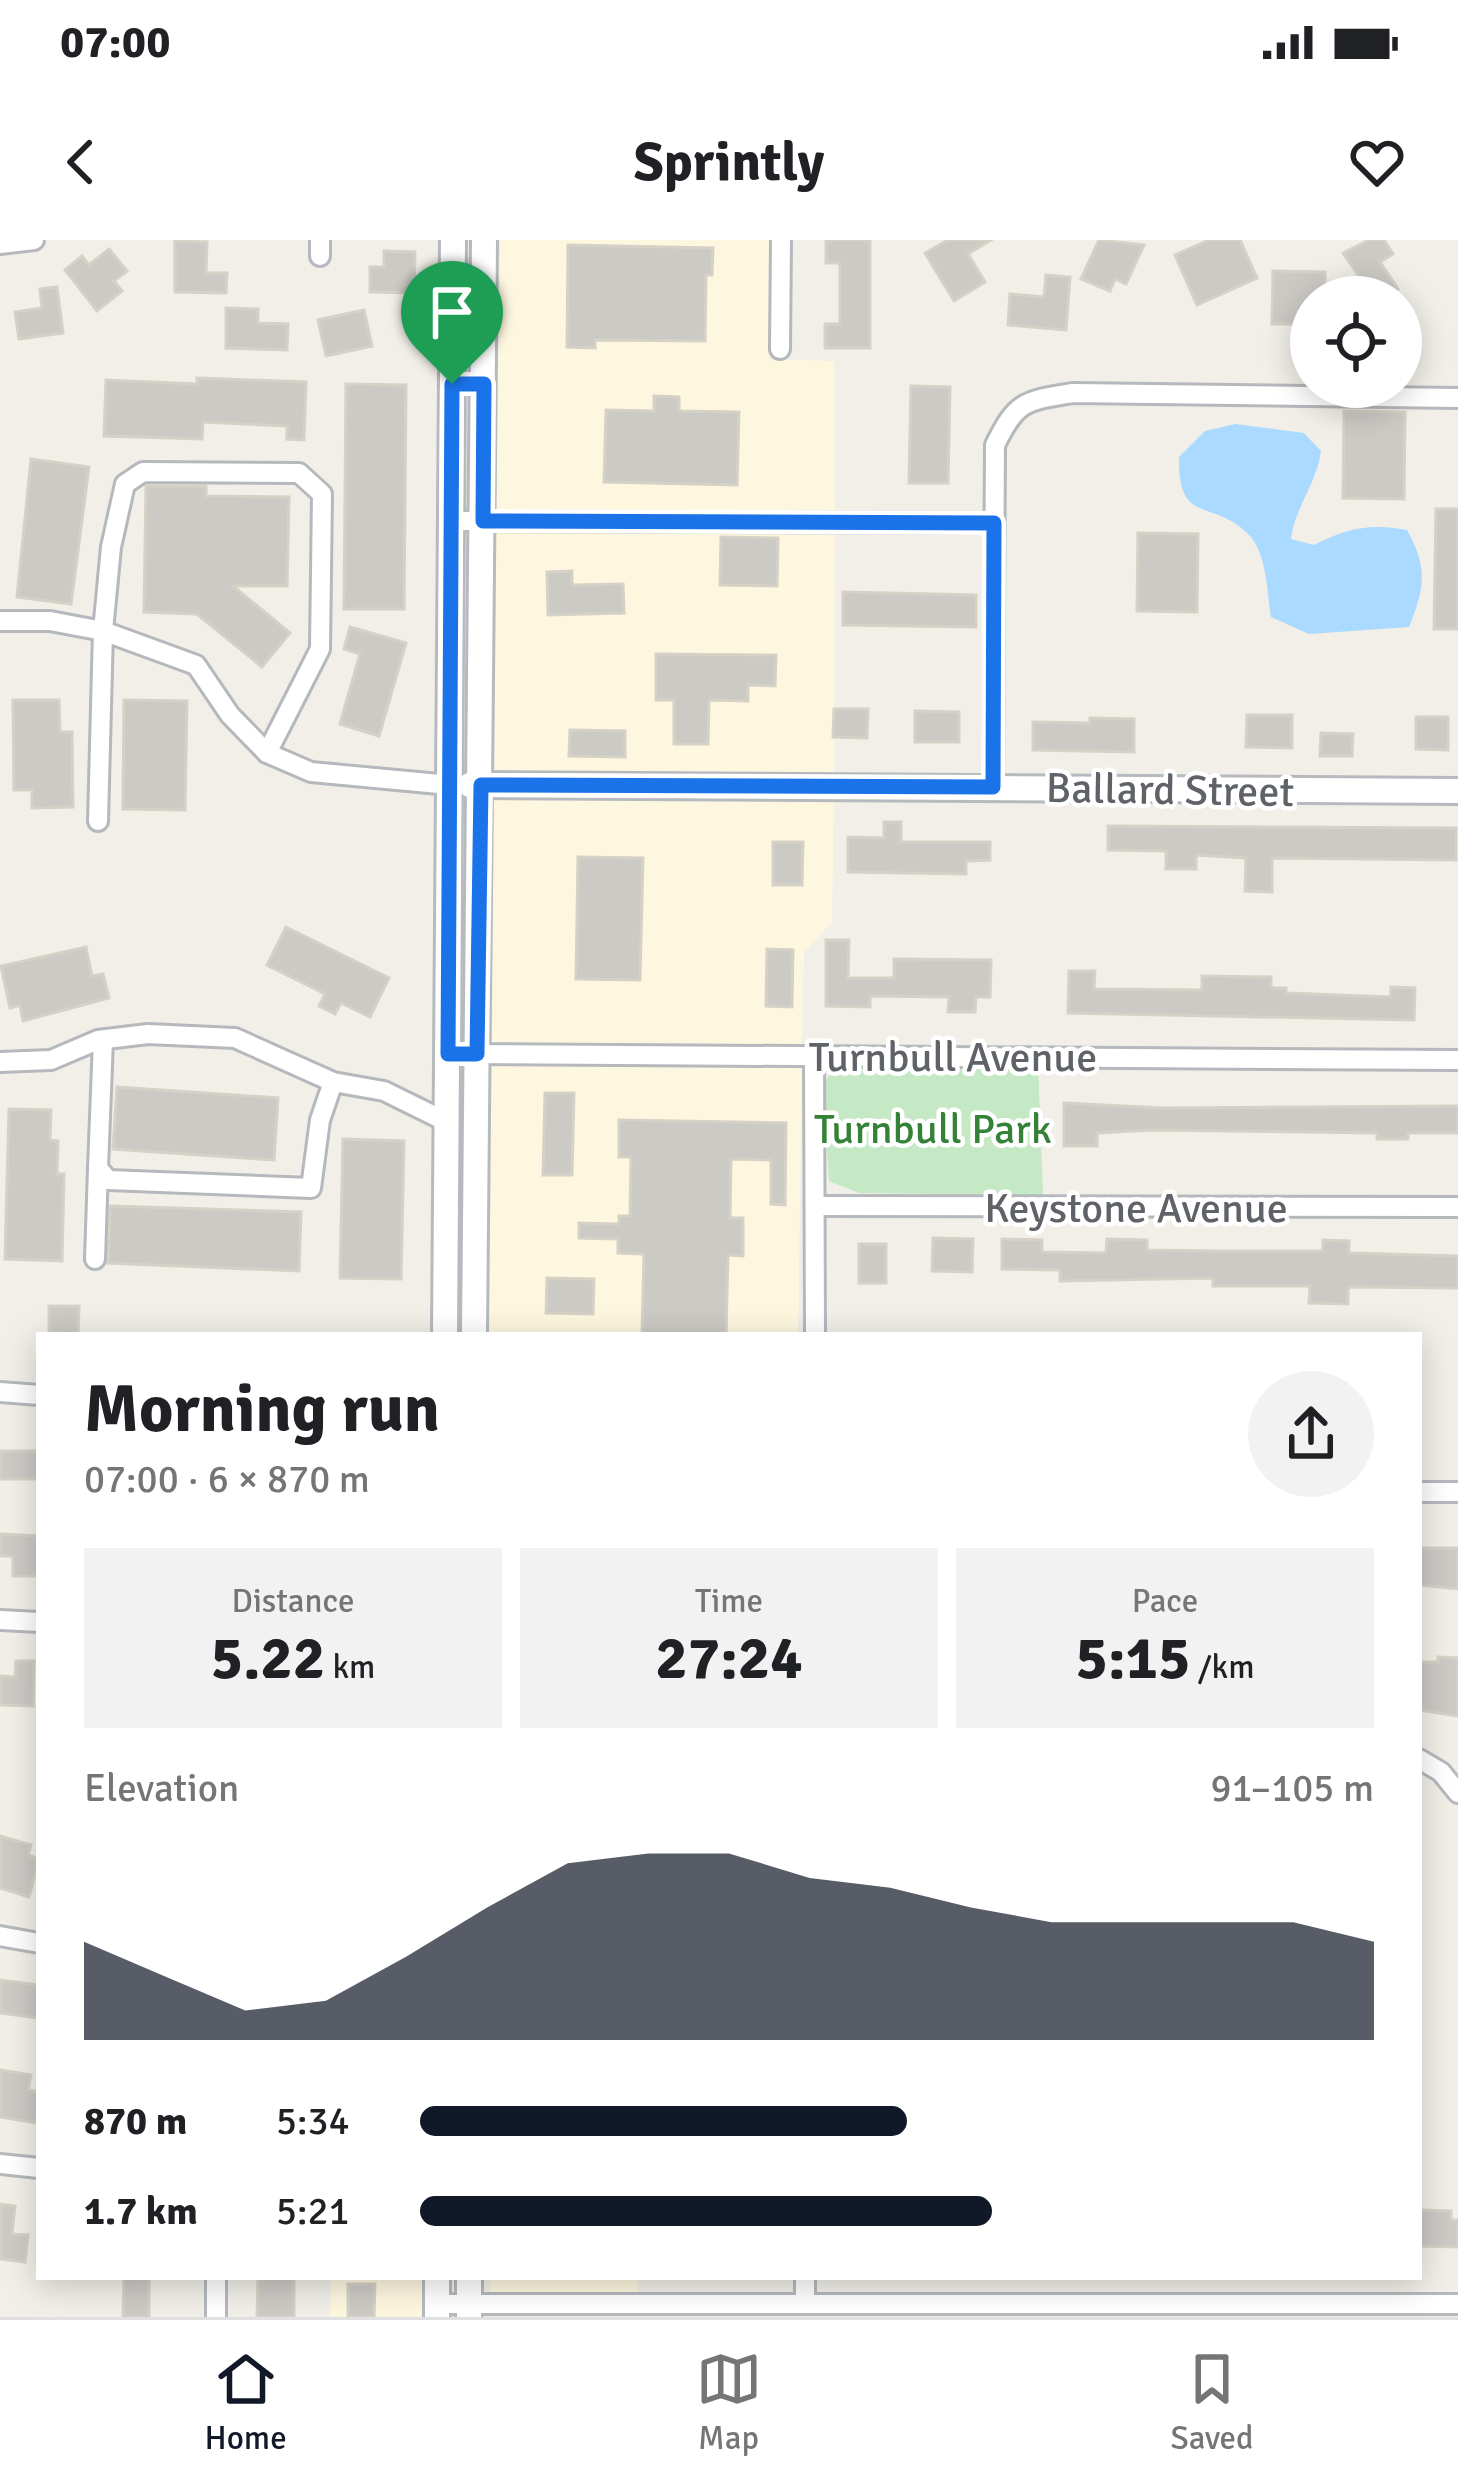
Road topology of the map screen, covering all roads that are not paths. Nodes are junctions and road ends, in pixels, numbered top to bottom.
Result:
1 (34, 240) edge
2 (453, 240) edge
3 (484, 240) edge
4 (781, 240) edge
5 (0, 244) edge
6 (780, 349) dead end
7 (452, 384) junction
8 (484, 384) junction
9 (1458, 398) edge
10 (451, 521) junction
11 (483, 521) junction
12 (994, 523) junction
13 (0, 621) edge
14 (103, 631) junction
15 (267, 753) junction
16 (450, 785) junction
17 (481, 785) junction
18 (993, 787) junction
19 (1458, 791) edge
20 (98, 821) dead end
21 (103, 1040) junction
22 (448, 1054) junction
23 (477, 1054) junction
24 (814, 1054) junction
25 (1458, 1060) edge
26 (0, 1062) edge
27 (333, 1082) junction
28 (447, 1122) junction
29 (98, 1168) junction
30 (815, 1206) junction
31 (1458, 1207) edge
32 (95, 1259) dead end
33 (445, 1332) edge
34 (474, 1332) edge
35 (815, 1332) edge
36 (0, 1392) edge
37 (36, 1395) edge
38 (1422, 1492) edge
39 (1458, 1492) edge
40 (0, 1620) edge
41 (36, 1622) edge
42 (1422, 1762) edge
43 (1458, 1793) edge
44 (0, 1936) edge
45 (36, 1942) edge
46 (0, 2164) edge
47 (36, 2168) edge
48 (216, 2280) edge
49 (437, 2280) edge
50 (469, 2280) edge
51 (806, 2280) edge
52 (805, 2303) junction
53 (1458, 2304) edge
54 (437, 2311) edge
55 (469, 2311) edge
56 (216, 2317) edge

1 - 5 street
2 - 7 main road
3 - 8 main road
4 - 6 street
7 - 8 street
7 - 10 main road
8 - 11 main road
9 - 12 street
10 - 11 street
10 - 16 main road
11 - 12 street
11 - 17 main road
12 - 18 street
13 - 14 street
14 - 15 street
14 - 15 street
14 - 20 street
15 - 16 street
16 - 17 main road, Ballard Street
16 - 22 main road
17 - 18 main road, Ballard Street
17 - 23 main road
18 - 19 main road, Ballard Street
21 - 26 street
21 - 27 street
21 - 29 street
22 - 23 street, Turnbull Avenue
22 - 28 main road
23 - 24 street, Turnbull Avenue
23 - 34 main road
24 - 25 street, Turnbull Avenue
24 - 30 street
27 - 28 street
27 - 29 street
28 - 33 main road
29 - 32 street
30 - 31 street, Keystone Avenue
30 - 35 street
36 - 37 street
38 - 39 street
40 - 41 street
42 - 43 street
44 - 45 street
46 - 47 street
48 - 56 street
49 - 54 main road
50 - 55 main road
51 - 52 street
52 - 53 street
52 - 55 street
54 - 55 street

